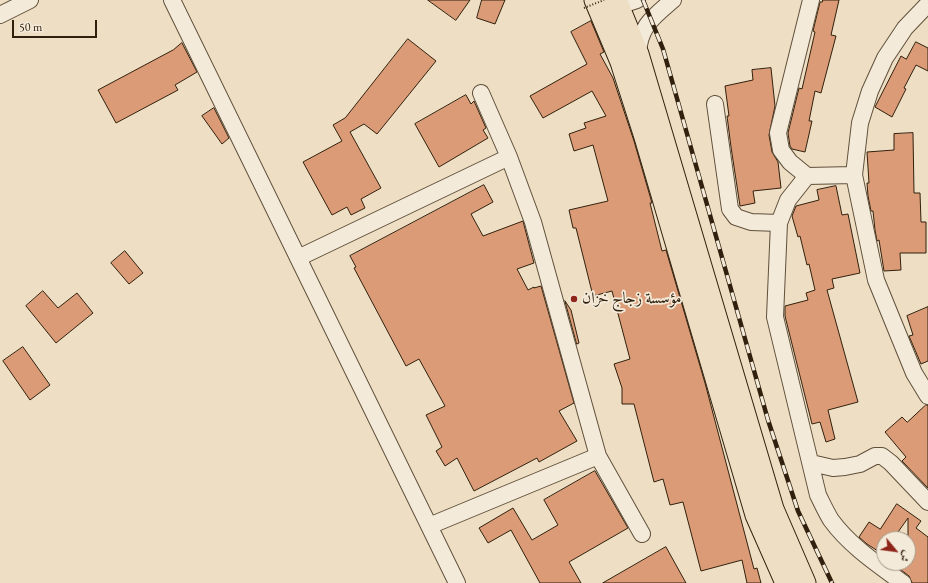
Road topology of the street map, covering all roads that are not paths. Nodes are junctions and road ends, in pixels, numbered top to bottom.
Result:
1 (30, 0) edge
2 (172, 0) edge
3 (673, 0) edge
4 (811, 0) edge
5 (619, 2) edge
6 (589, 4) edge
7 (922, 4) edge
8 (0, 15) edge
9 (638, 54) junction
10 (481, 93) dead end
11 (714, 104) dead end
12 (509, 157) junction
13 (854, 175) junction
14 (807, 176) junction
15 (779, 223) junction
16 (298, 258) junction
17 (928, 396) edge
18 (598, 456) junction
19 (811, 463) junction
20 (928, 502) edge
21 (429, 526) junction
22 (642, 534) dead end
23 (457, 583) edge
24 (786, 583) edge
25 (805, 583) edge
26 (903, 583) edge

1 - 8 street
2 - 16 street
3 - 9 street
4 - 14 street
5 - 9 main road
6 - 24 main road
7 - 13 street
9 - 25 main road
10 - 12 street
11 - 15 street
12 - 16 street
12 - 18 street
13 - 14 street
13 - 17 street
14 - 15 street
15 - 19 street
16 - 21 street
18 - 21 street
18 - 22 street
19 - 20 street
19 - 26 street
21 - 23 street

